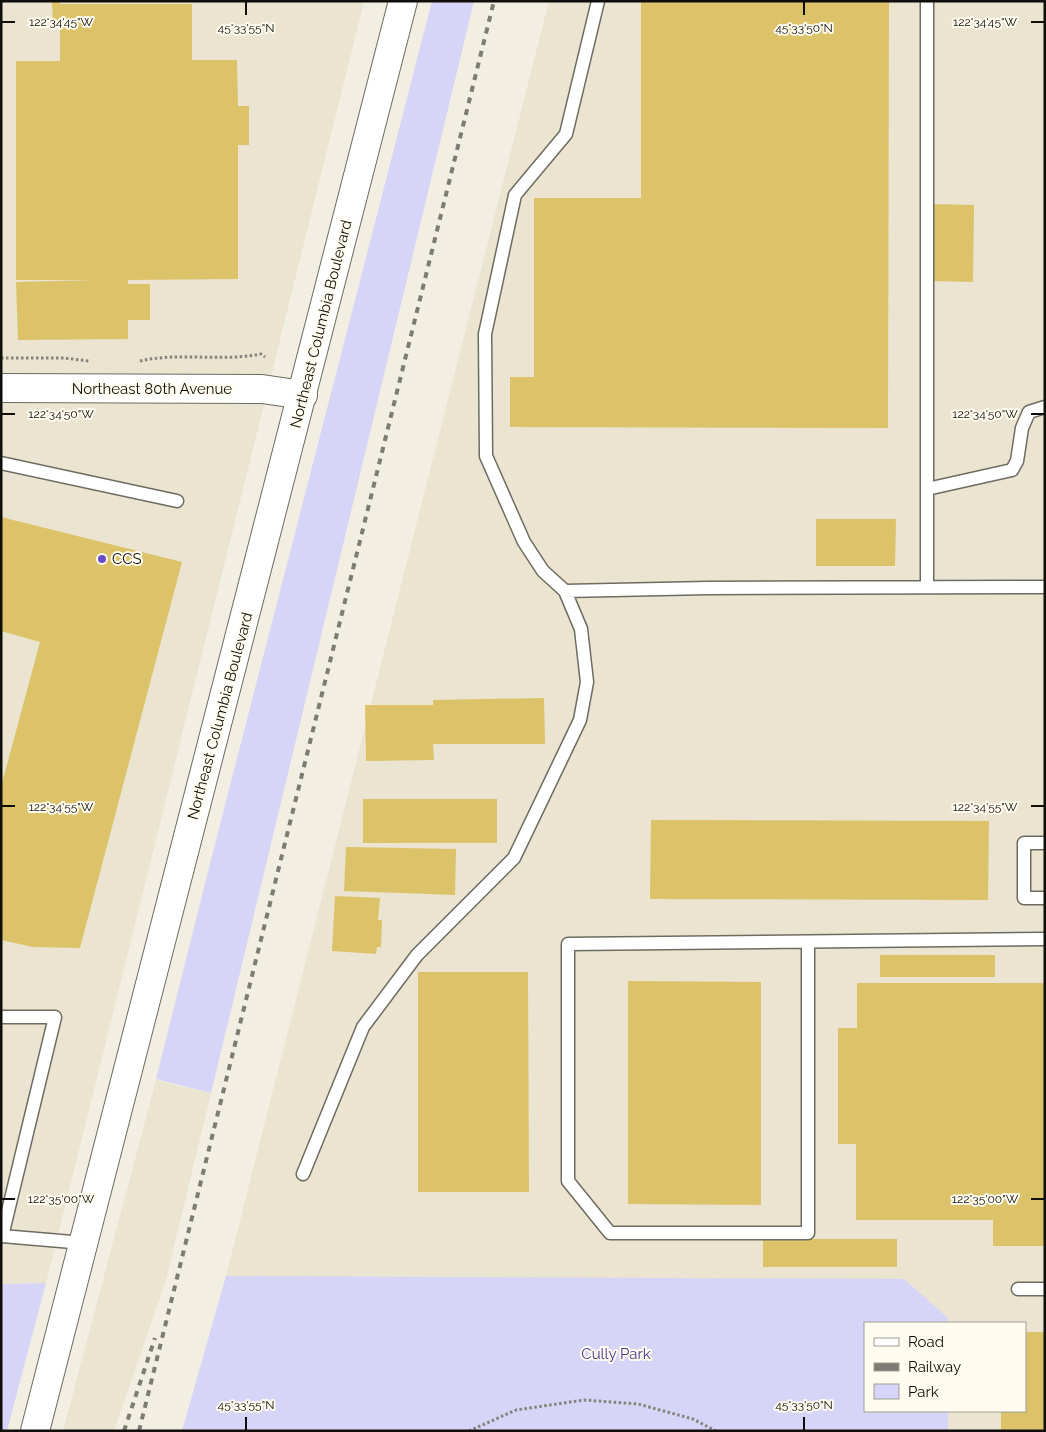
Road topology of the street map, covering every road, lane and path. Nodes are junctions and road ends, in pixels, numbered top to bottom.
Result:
1 (403, 1) edge
2 (598, 1) edge
3 (927, 1) edge
4 (265, 357) dead end
5 (1, 358) edge
6 (92, 362) dead end
7 (137, 362) dead end
8 (1, 388) edge
9 (303, 395) junction
10 (1045, 407) edge
11 (1, 463) edge
12 (927, 489) junction
13 (177, 501) dead end
14 (928, 587) junction
15 (1045, 587) edge
16 (566, 591) junction
17 (1045, 843) edge
18 (1045, 898) edge
19 (1045, 939) edge
20 (808, 942) junction
21 (1, 1017) edge
22 (303, 1174) dead end
23 (2, 1236) edge
24 (84, 1243) junction
25 (1018, 1289) dead end
26 (1045, 1289) edge
27 (35, 1431) edge
28 (469, 1431) edge
29 (716, 1431) edge

1 - 9 main road, Northeast Columbia Boulevard
2 - 16 lane
3 - 12 lane
4 - 7 path
5 - 6 path
8 - 9 main road, Northeast 80th Avenue
9 - 24 main road, Northeast Columbia Boulevard
10 - 12 lane
11 - 13 lane
12 - 14 lane
14 - 15 lane
14 - 16 lane
16 - 22 lane
17 - 18 lane
19 - 20 lane
20 - 20 lane
21 - 23 lane
23 - 24 lane
24 - 27 main road, Northeast Columbia Boulevard
25 - 26 lane
28 - 29 path

